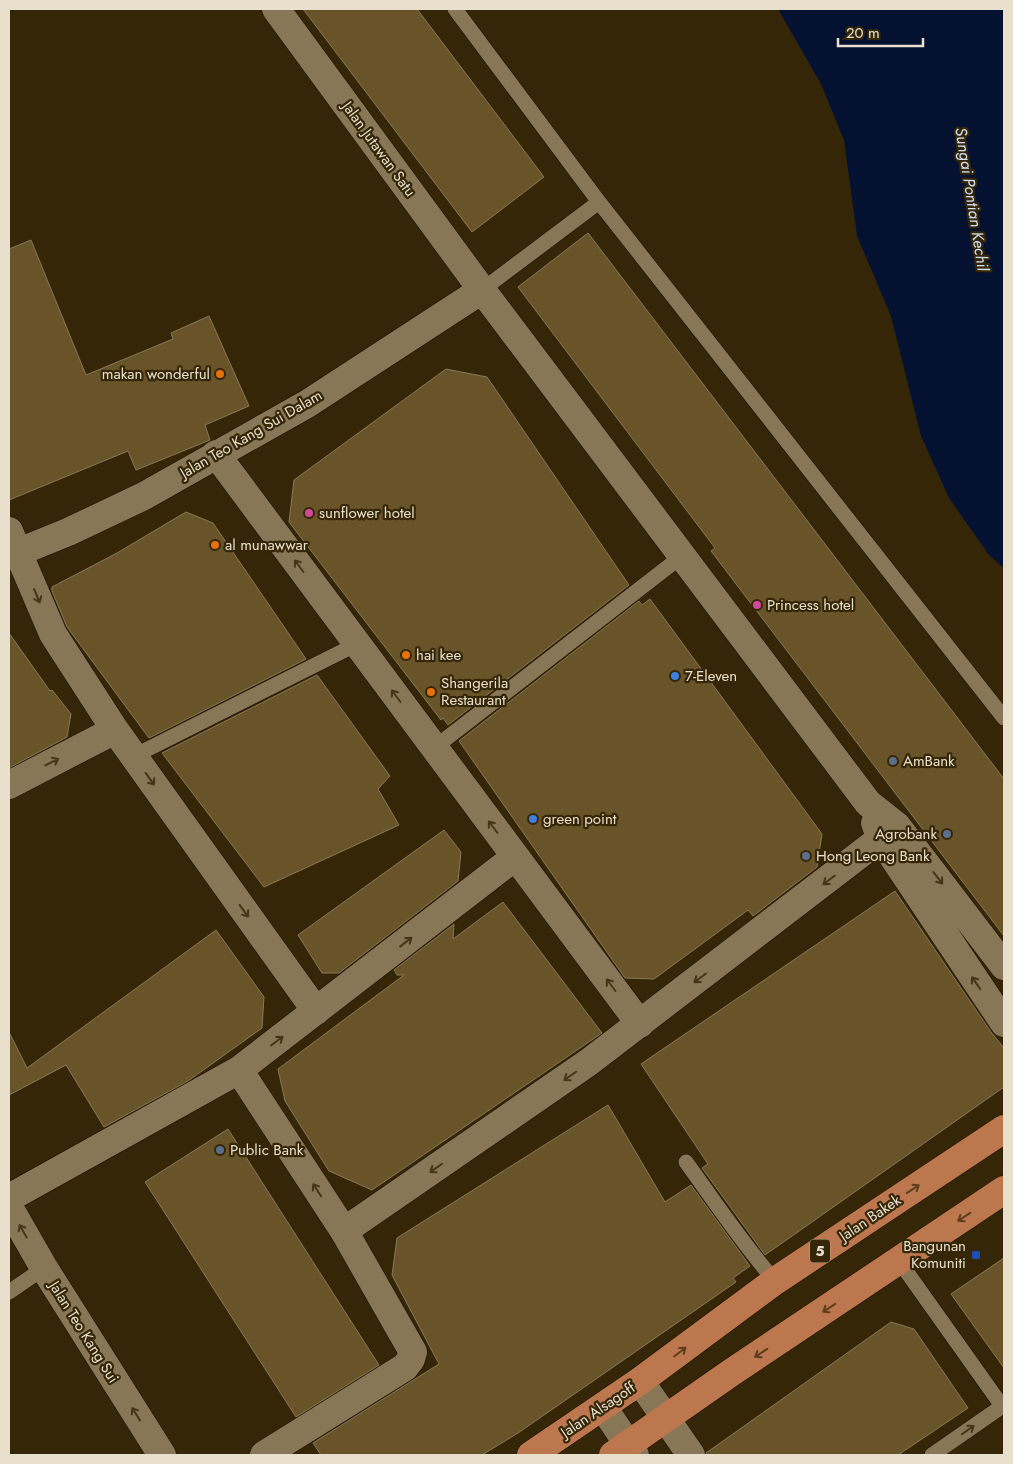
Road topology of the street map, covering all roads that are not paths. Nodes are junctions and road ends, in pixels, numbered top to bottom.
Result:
1 (276, 9) edge
2 (456, 9) edge
3 (599, 202) junction
4 (482, 290) junction
5 (216, 454) junction
6 (12, 546) edge
7 (682, 556) junction
8 (357, 644) junction
9 (1004, 718) edge
10 (115, 730) junction
11 (434, 748) junction
12 (134, 756) junction
13 (9, 785) edge
14 (889, 832) junction
15 (515, 857) junction
16 (1001, 954) edge
17 (316, 1011) junction
18 (1004, 1023) edge
19 (640, 1024) junction
20 (238, 1070) junction
21 (1004, 1129) edge
22 (686, 1162) dead end
23 (1004, 1190) edge
24 (9, 1198) edge
25 (9, 1207) edge
26 (344, 1231) junction
27 (899, 1261) junction
28 (44, 1268) junction
29 (775, 1281) junction
30 (9, 1292) edge
31 (640, 1381) junction
32 (1003, 1406) edge
33 (603, 1407) junction
34 (666, 1419) junction
35 (625, 1452) edge
36 (162, 1455) edge
37 (264, 1455) edge
38 (531, 1455) edge
39 (691, 1455) edge
40 (932, 1455) edge

1 - 4 street, Jalan Jutawan Satu
2 - 3 lane
3 - 4 lane
3 - 9 lane
4 - 5 street, Jalan Teo Kang Sui Dalam
4 - 7 street, Jalan Jutawan Satu
5 - 6 street, Jalan Teo Kang Sui Dalam
8 -> 5 street
6 -> 10 street
7 - 11 lane
7 - 14 street, Jalan Jutawan Satu
11 -> 8 street
8 - 12 lane
10 - 12 street
13 -> 10 street
15 -> 11 street
12 -> 17 street
14 -> 16 street
18 -> 14 street
14 -> 19 street
17 -> 15 street
19 -> 15 street
20 -> 17 street
19 -> 26 street
20 - 24 street
26 -> 20 street
29 -> 21 highway, Jalan Bakek / 5
22 - 29 lane
23 -> 27 highway
28 -> 25 street, Jalan Teo Kang Sui
26 - 37 street
27 - 32 lane
27 -> 34 highway
28 - 30 lane
36 -> 28 street, Jalan Teo Kang Sui
31 -> 29 highway, Jalan Bakek / 5
31 - 33 highway, Jalan Alsagoff / 5
31 - 34 street
40 -> 32 lane
33 - 35 street
33 - 38 highway, Jalan Alsagoff / 5
34 - 35 highway
34 - 39 street

